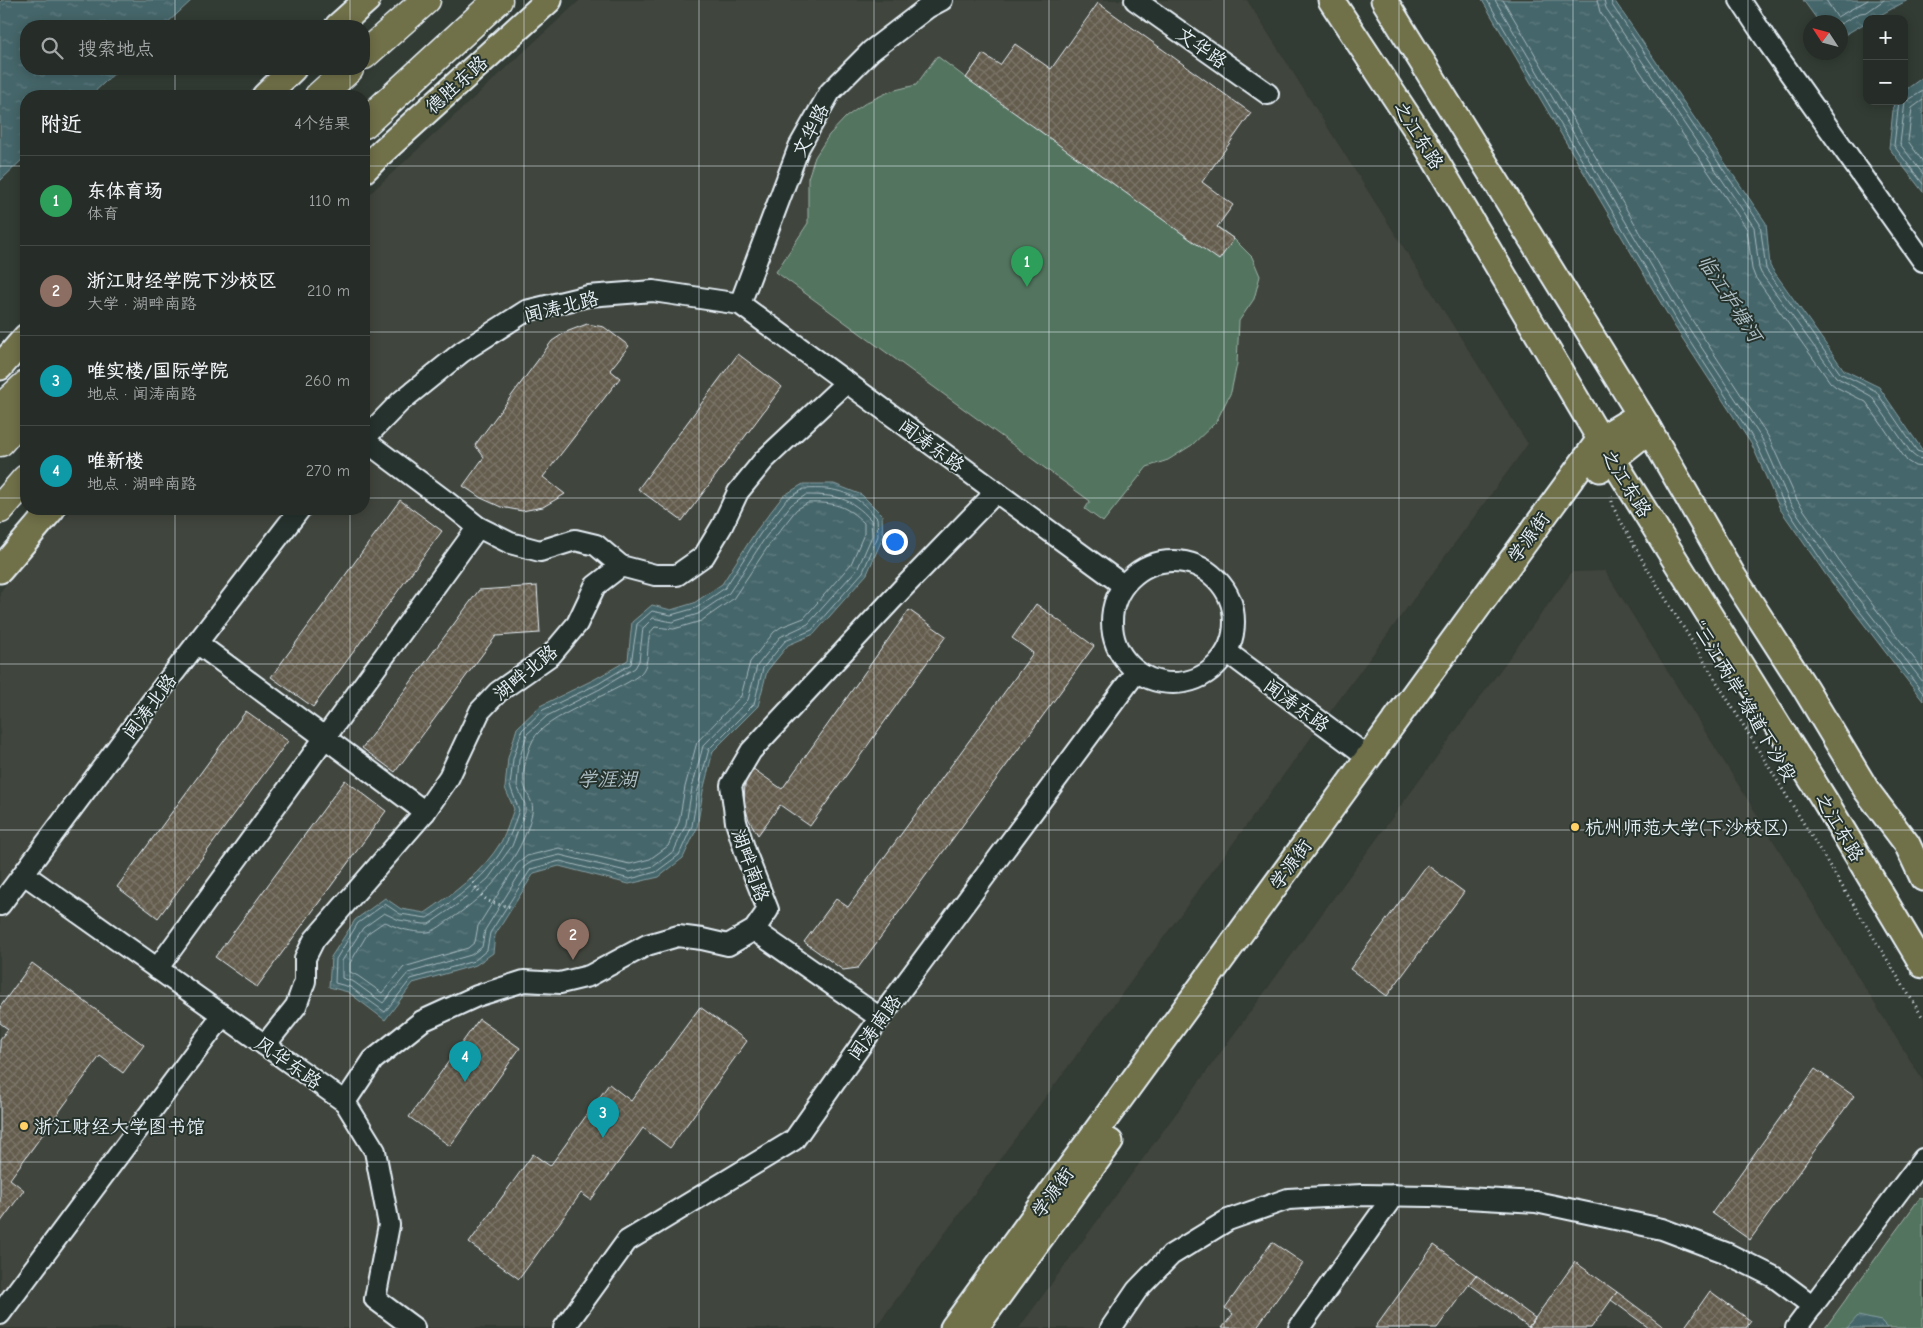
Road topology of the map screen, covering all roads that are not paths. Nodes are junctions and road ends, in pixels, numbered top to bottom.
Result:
1 (367, 0) edge
2 (426, 0) edge
3 (498, 0) edge
4 (549, 0) edge
5 (942, 0) edge
6 (1135, 0) edge
7 (1331, 0) edge
8 (1384, 0) edge
9 (1740, 0) edge
10 (345, 20) edge
11 (370, 50) edge
12 (287, 75) edge
13 (342, 75) edge
14 (270, 90) edge
15 (325, 90) edge
16 (1268, 94) dead end
17 (370, 118) edge
18 (370, 164) edge
19 (1923, 261) edge
20 (740, 304) junction
21 (20, 344) edge
22 (0, 367) edge
23 (847, 382) junction
24 (20, 391) edge
25 (0, 409) edge
26 (20, 419) edge
27 (1645, 423) junction
28 (370, 433) edge
29 (0, 442) edge
30 (370, 444) edge
31 (1605, 454) junction
32 (20, 486) edge
33 (996, 492) junction
34 (0, 509) edge
35 (47, 515) edge
36 (295, 515) edge
37 (478, 527) junction
38 (621, 566) junction
39 (0, 570) edge
40 (1123, 585) junction
41 (197, 643) junction
42 (1226, 652) junction
43 (1136, 672) junction
44 (325, 738) junction
45 (1368, 757) junction
46 (425, 812) junction
47 (24, 874) junction
48 (1923, 878) edge
49 (0, 905) edge
50 (754, 930) junction
51 (1923, 965) edge
52 (158, 969) junction
53 (223, 1015) junction
54 (880, 1018) junction
55 (265, 1045) junction
56 (345, 1102) junction
57 (1923, 1159) edge
58 (1394, 1195) junction
59 (1813, 1306) junction
60 (0, 1314) edge
61 (414, 1328) edge
62 (564, 1328) edge
63 (953, 1328) edge
64 (975, 1328) edge
65 (1110, 1328) edge
66 (1299, 1328) edge
67 (1796, 1328) edge

1 - 10 main road
2 - 11 highway
3 - 17 highway
4 - 18 main road, 德胜东路
5 - 20 street, 文华路
6 - 16 street, 文华路
7 - 31 main road, 之江东路
8 - 27 main road
9 - 19 street
12 - 14 main road
13 - 15 highway
20 - 23 street, 闻涛东路
20 - 28 street, 闻涛北路
21 - 22 main road
23 - 33 street, 闻涛东路
23 - 38 street
24 - 25 highway
26 - 29 highway
27 - 31 main road, 学源街
27 - 48 main road
30 - 37 street
31 - 45 main road, 学源街
31 - 51 main road, 之江东路
31 - 64 main road
32 - 34 highway
33 - 40 street, 闻涛东路
33 - 50 street, 湖畔南路
35 - 39 main road
36 - 41 street, 闻涛北路
37 - 38 street
37 - 44 street
38 - 46 street, 湖畔北路
40 - 42 street
40 - 43 street
41 - 44 street
41 - 47 street, 闻涛北路
42 - 43 street
42 - 45 street, 闻涛东路
43 - 54 street, 闻涛南路
44 - 46 street
44 - 52 street
45 - 63 main road, 学源街
46 - 55 street, 湖畔北路
47 - 49 street, 闻涛北路
47 - 52 street, 风华东路
50 - 54 street
50 - 56 street, 湖畔南路
52 - 53 street, 风华东路
53 - 55 street, 风华东路
53 - 60 street
54 - 62 street, 闻涛南路
55 - 56 street, 风华东路
56 - 61 street, 风华东路
57 - 59 street
58 - 59 street
58 - 65 street
58 - 66 street
59 - 67 street

